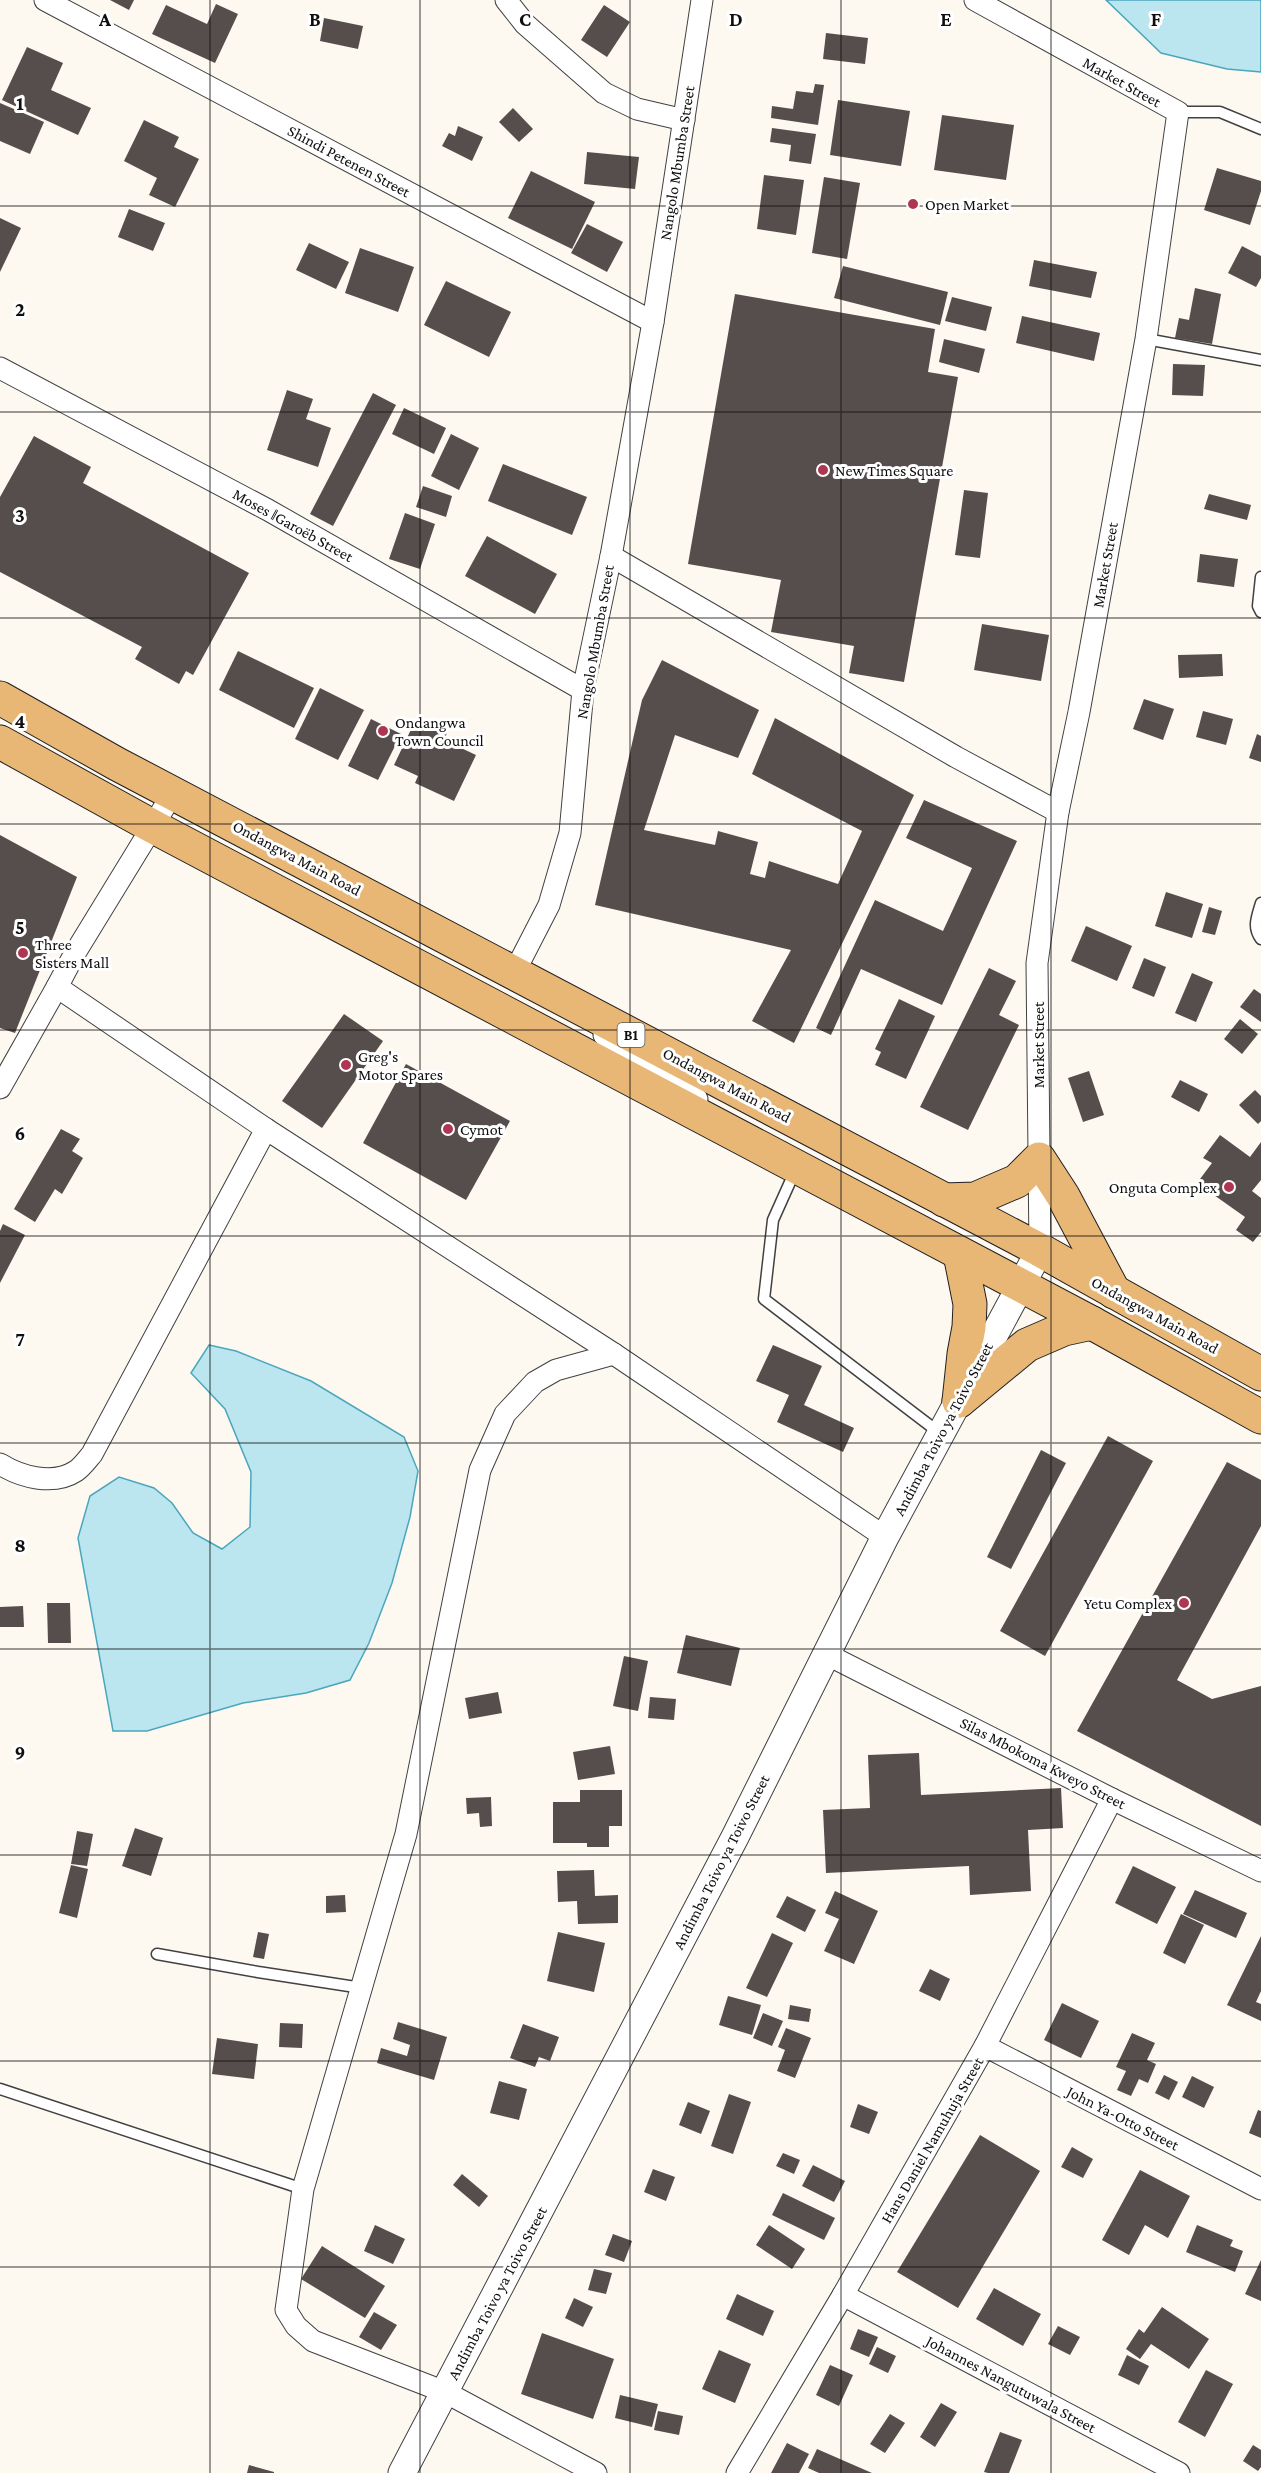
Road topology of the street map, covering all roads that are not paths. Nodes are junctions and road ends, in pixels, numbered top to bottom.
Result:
1 (45, 0) edge
2 (506, 0) edge
3 (702, 0) edge
4 (975, 0) edge
5 (1178, 112) junction
6 (684, 120) junction
7 (1261, 129) edge
8 (653, 322) junction
9 (1146, 339) junction
10 (1261, 360) edge
11 (0, 368) edge
12 (611, 556) junction
13 (1261, 577) edge
14 (1261, 612) edge
15 (583, 690) junction
16 (0, 698) edge
17 (0, 742) edge
18 (173, 793) junction
19 (1058, 812) junction
20 (152, 826) junction
21 (1261, 903) edge
22 (1261, 939) edge
23 (514, 973) junction
24 (57, 987) junction
25 (0, 1088) edge
26 (266, 1129) junction
27 (1039, 1159) junction
28 (796, 1168) junction
29 (944, 1200) junction
30 (1040, 1250) junction
31 (960, 1254) junction
32 (1020, 1285) junction
33 (1114, 1292) junction
34 (1092, 1323) junction
35 (614, 1354) junction
36 (1261, 1374) edge
37 (959, 1401) junction
38 (1261, 1417) edge
39 (941, 1434) junction
40 (0, 1464) edge
41 (885, 1537) junction
42 (826, 1654) junction
43 (1112, 1799) junction
44 (1261, 1871) edge
45 (157, 1954) dead end
46 (362, 1988) junction
47 (985, 2046) junction
48 (0, 2089) edge
49 (303, 2189) junction
50 (1261, 2189) edge
51 (843, 2295) junction
52 (445, 2392) junction
53 (402, 2473) edge
54 (596, 2473) edge
55 (737, 2473) edge
56 (1179, 2473) edge

1 - 8 street, Shindi Petenen Street
2 - 6 street
3 - 6 street, Nangolo Mbumba Street
4 - 5 street, Market Street
5 - 7 lane
5 - 9 street, Market Street
6 - 8 street, Nangolo Mbumba Street
8 - 12 street, Nangolo Mbumba Street
9 - 10 lane
9 - 19 street, Market Street
11 - 15 street, Moses ǁGaroëb Street
12 - 15 street, Nangolo Mbumba Street
12 - 19 street
13 - 14 lane
15 - 23 street, Nangolo Mbumba Street
16 - 18 main road, Ondangwa Main Road / B1
17 - 20 main road, B1
18 - 20 street
18 - 23 main road, Ondangwa Main Road / B1
19 - 27 street, Market Street
20 - 24 street
20 - 28 main road, B1
21 - 22 lane
23 - 28 street
23 - 29 main road, Ondangwa Main Road / B1
24 - 25 street
24 - 26 street
26 - 35 street
26 - 40 street
27 - 29 main road
27 - 30 street, Market Street
27 - 33 main road
28 - 31 main road, B1
28 - 39 lane
29 - 30 main road, Ondangwa Main Road / B1
30 - 32 street, Andimba Toivo ya Toivo Street
30 - 33 main road, Ondangwa Main Road / B1
31 - 32 main road, B1
31 - 37 main road
32 - 34 main road, B1
32 - 37 street, Andimba Toivo ya Toivo Street
33 - 36 main road, Ondangwa Main Road / B1
34 - 37 main road
34 - 38 main road, B1
35 - 41 street
35 - 46 street
37 - 39 street, Andimba Toivo ya Toivo Street
39 - 41 street, Andimba Toivo ya Toivo Street
41 - 42 street, Andimba Toivo ya Toivo Street
42 - 43 street, Silas Mbokoma Kweyo Street
42 - 52 street, Andimba Toivo ya Toivo Street
43 - 44 street, Silas Mbokoma Kweyo Street
43 - 47 street, Hans Daniel Namuhuja Street
45 - 46 lane
46 - 49 street
47 - 50 street, John Ya-Otto Street
47 - 51 street, Hans Daniel Namuhuja Street
48 - 49 lane
49 - 52 street
51 - 55 street, Hans Daniel Namuhuja Street
51 - 56 street, Johannes Nangutuwala Street
52 - 53 street, Andimba Toivo ya Toivo Street
52 - 54 street

